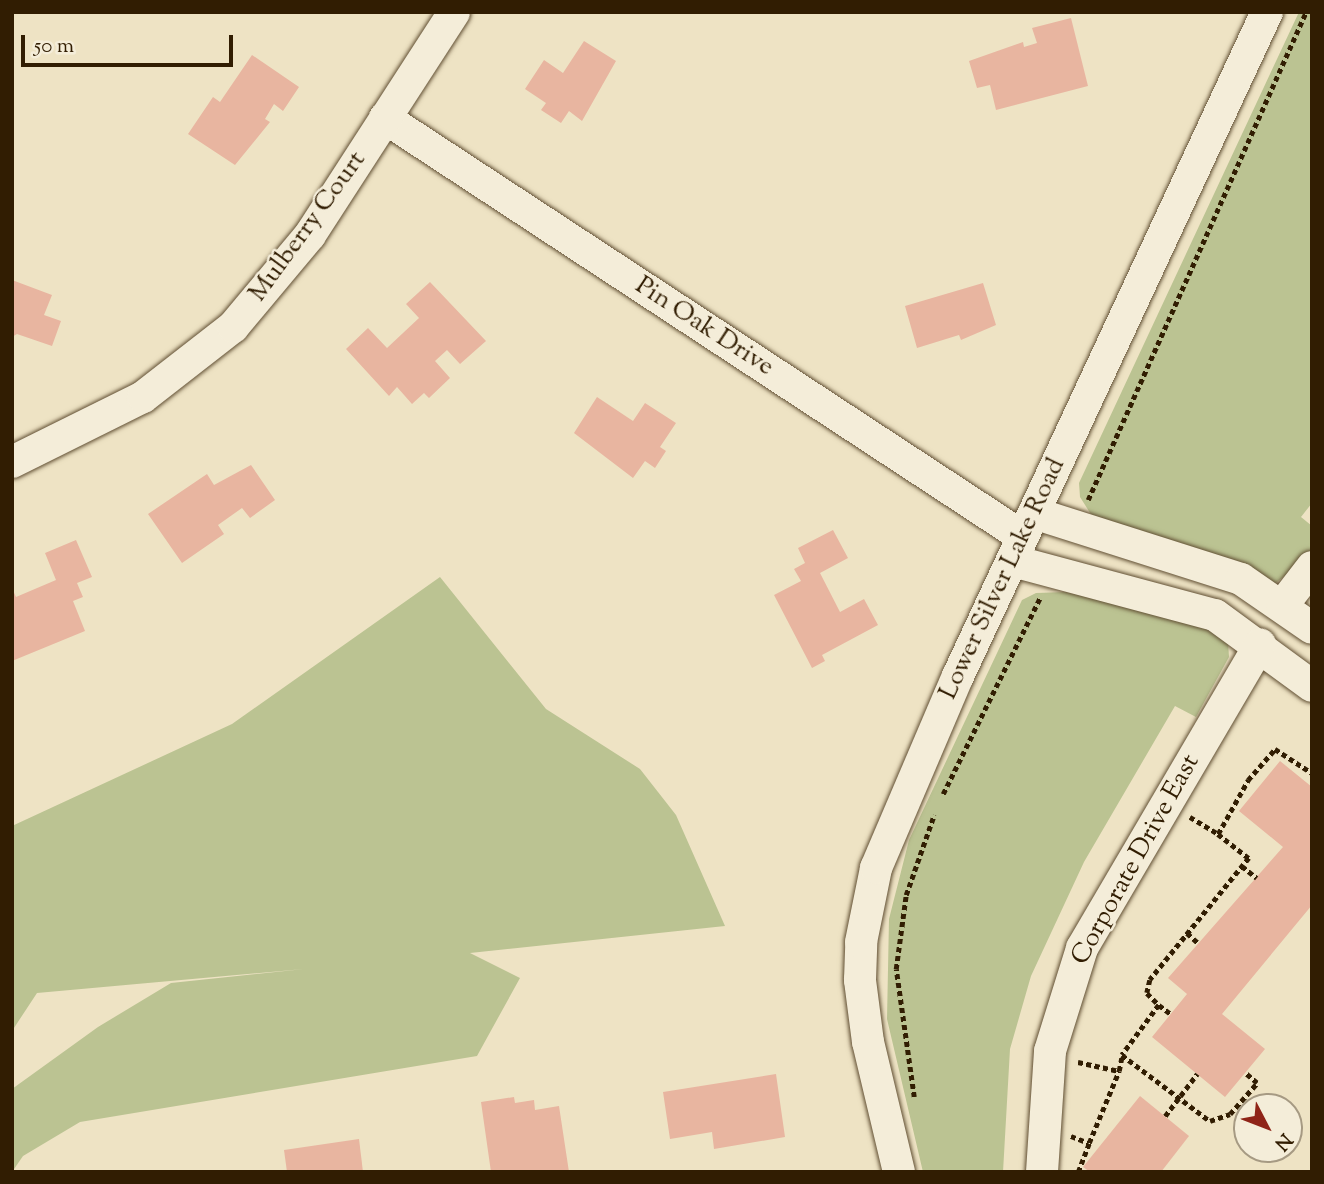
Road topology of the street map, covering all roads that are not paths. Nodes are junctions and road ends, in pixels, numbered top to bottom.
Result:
1 (454, 12) edge
2 (1268, 12) edge
3 (385, 118) junction
4 (12, 462) edge
5 (1023, 537) junction
6 (1312, 568) edge
7 (1282, 606) junction
8 (1312, 628) edge
9 (1260, 644) junction
10 (1312, 686) edge
11 (898, 1172) edge
12 (1042, 1172) edge

1 - 3 street, Mulberry Court
2 - 5 street, Lower Silver Lake Road
3 - 4 street, Mulberry Court
3 - 5 street, Pin Oak Drive
5 - 7 street, Pin Oak Drive
5 - 9 street, Pin Oak Drive
5 - 11 street, Lower Silver Lake Road
6 - 7 street
7 - 8 street, Pin Oak Drive
9 - 10 street, Pin Oak Drive
9 - 12 street, Corporate Drive East

